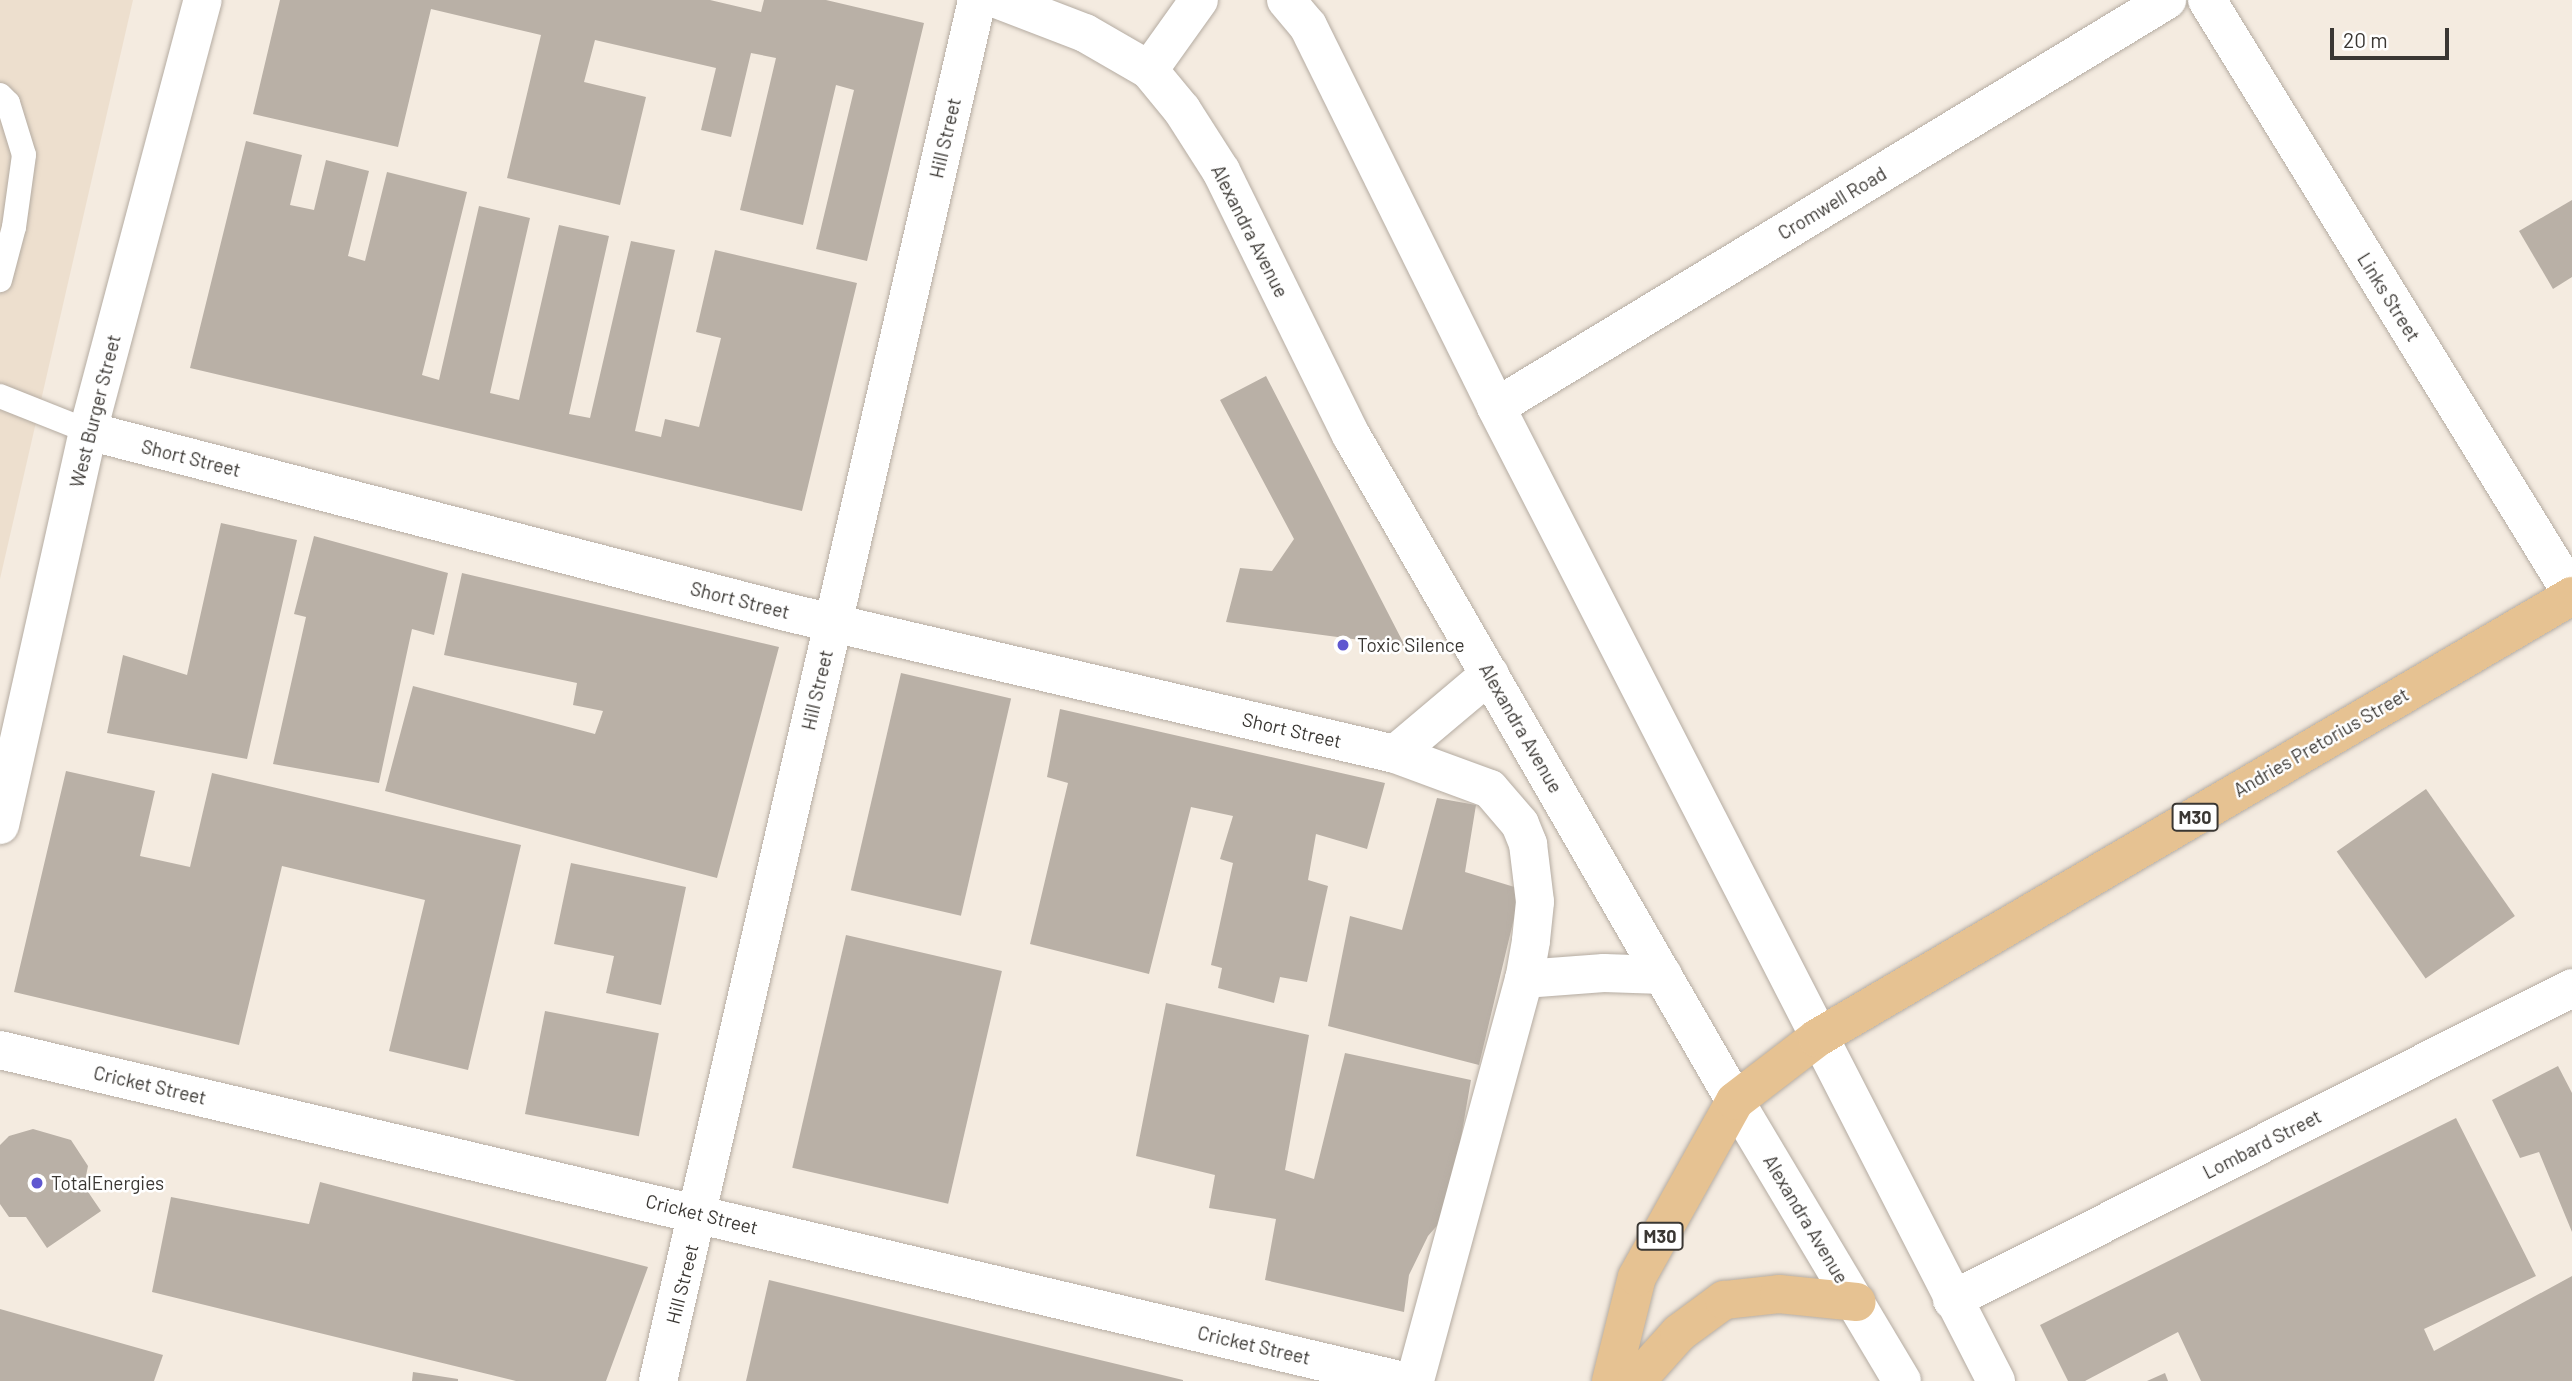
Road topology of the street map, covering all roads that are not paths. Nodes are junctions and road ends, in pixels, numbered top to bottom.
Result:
1 (203, 0) edge
2 (977, 0) edge
3 (999, 0) edge
4 (1199, 0) edge
5 (1286, 0) edge
6 (2167, 0) edge
7 (2207, 0) edge
8 (1149, 70) junction
9 (0, 95) edge
10 (0, 280) edge
11 (0, 396) edge
12 (1496, 407) junction
13 (88, 431) junction
14 (2572, 595) edge
15 (832, 622) junction
16 (1490, 674) junction
17 (1395, 754) junction
18 (0, 825) edge
19 (1663, 975) junction
20 (1524, 979) junction
21 (2572, 988) edge
22 (1817, 1038) junction
23 (0, 1050) edge
24 (1735, 1101) junction
25 (700, 1213) junction
26 (1952, 1300) junction
27 (1857, 1302) junction
28 (658, 1381) edge
29 (1404, 1381) edge
30 (1415, 1381) edge
31 (1611, 1381) edge
32 (1636, 1381) edge
33 (1902, 1381) edge
34 (1996, 1381) edge

1 - 13 street, West Burger Street
2 - 15 street, Hill Street
3 - 8 street, Alexandra Avenue
4 - 8 street
5 - 12 street
6 - 12 street, Cromwell Road
7 - 14 street, Links Street
8 - 16 street, Alexandra Avenue
9 - 10 lane
11 - 13 lane
12 - 22 street
13 - 15 street, Short Street
13 - 18 street, West Burger Street
14 - 22 main road, Andries Pretorius Street / M30
15 - 17 street, Short Street
15 - 25 street, Hill Street
16 - 17 street
16 - 19 street, Alexandra Avenue
17 - 20 street, Short Street
19 - 20 street
19 - 24 street, Alexandra Avenue
20 - 30 street
21 - 26 street, Lombard Street
22 - 24 main road, M30
22 - 26 street
23 - 25 street, Cricket Street
24 - 27 street, Alexandra Avenue
24 - 31 main road, M30
25 - 28 street, Hill Street
25 - 29 street, Cricket Street
26 - 34 street
27 - 32 main road
27 - 33 street, Alexandra Avenue

